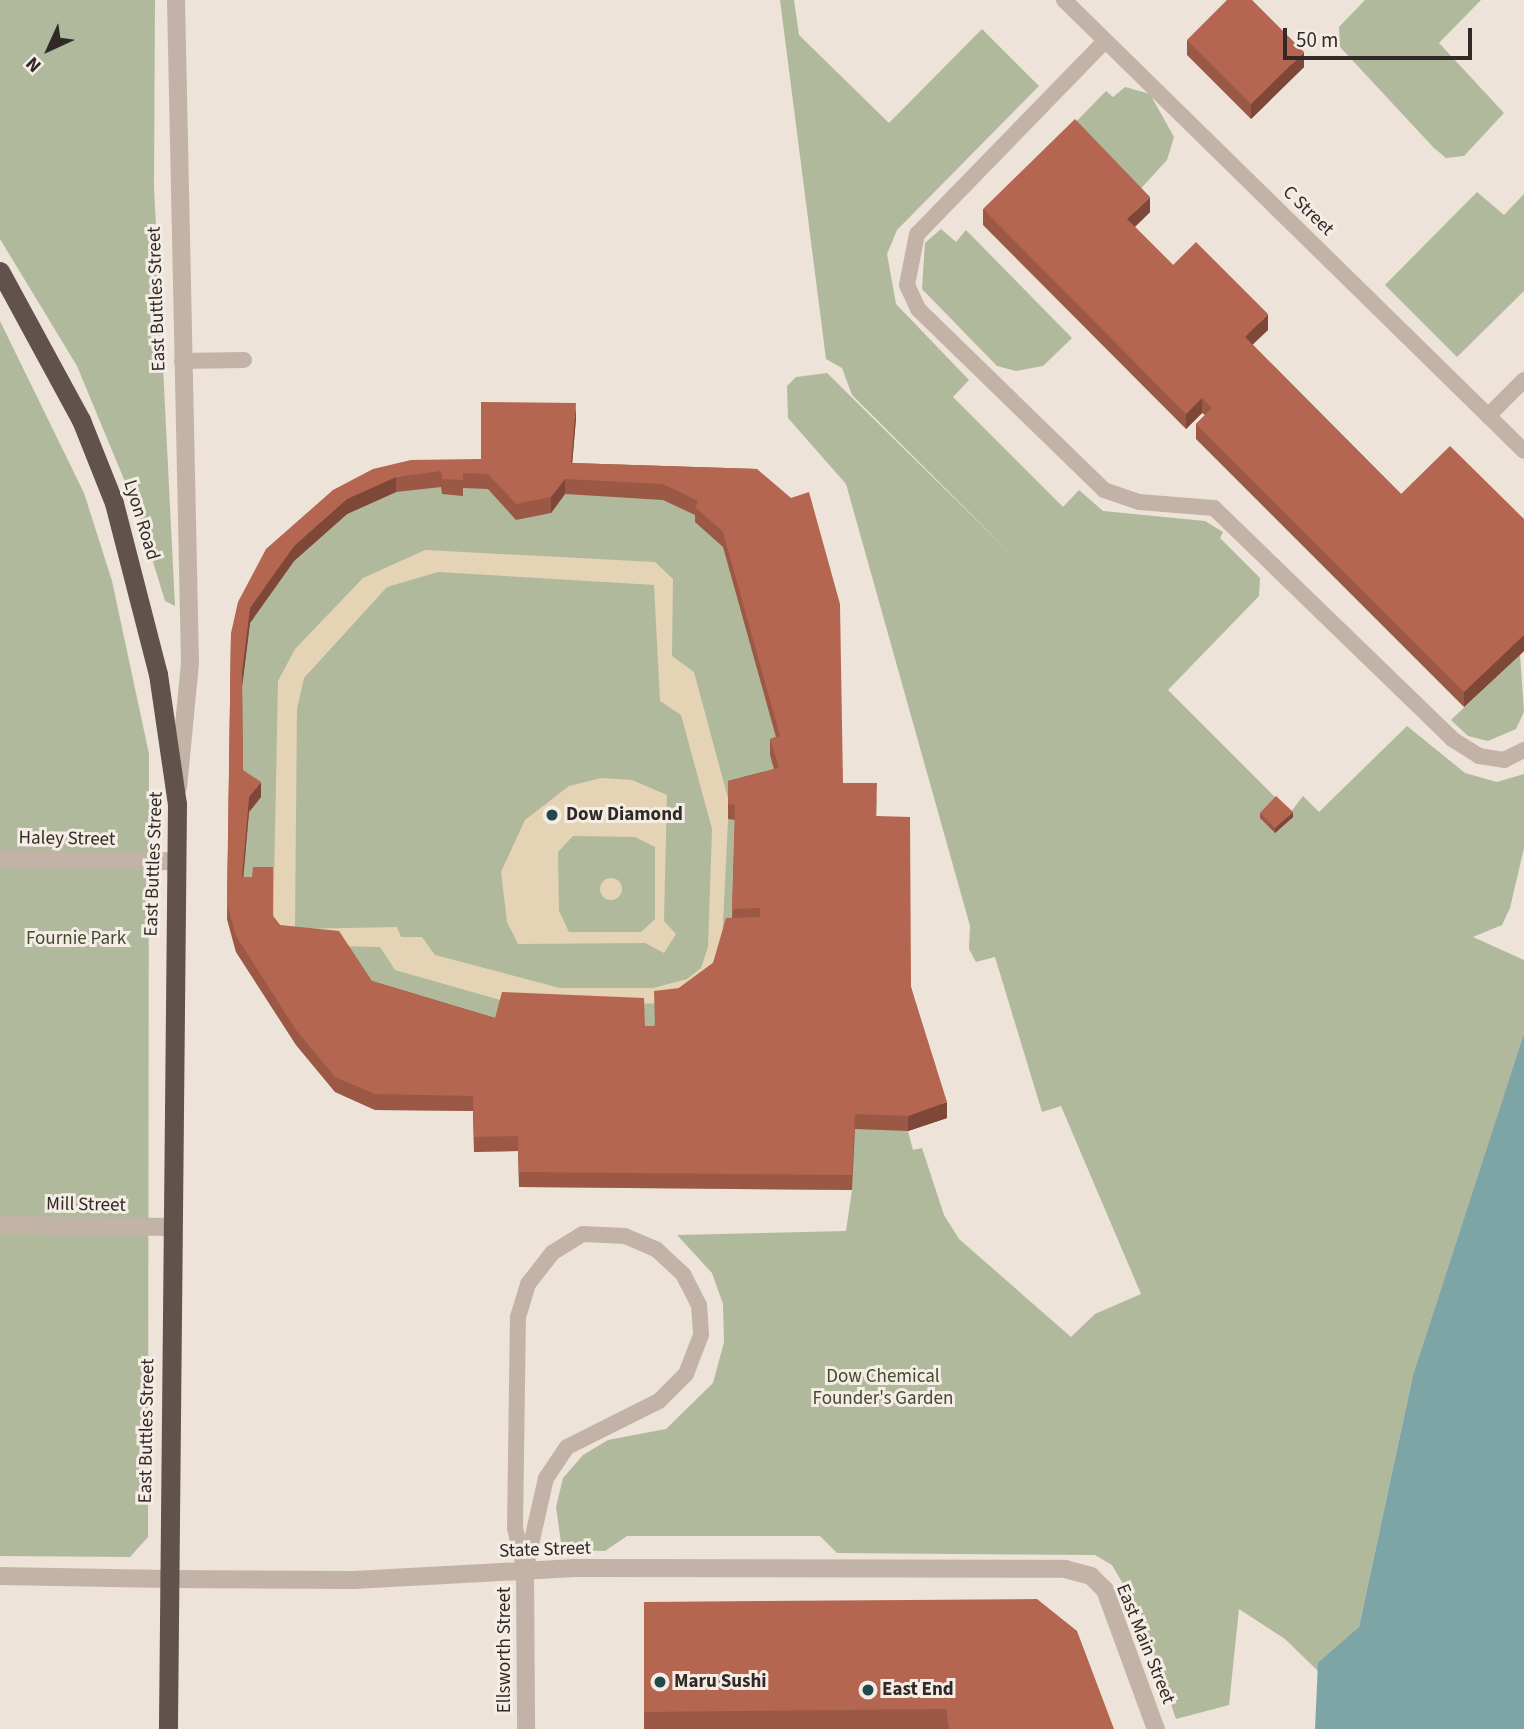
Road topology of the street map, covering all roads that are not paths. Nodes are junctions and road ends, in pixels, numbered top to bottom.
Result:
1 (176, 0) edge
2 (1064, 0) edge
3 (1105, 41) junction
4 (0, 271) edge
5 (182, 360) junction
6 (244, 360) dead end
7 (1524, 380) edge
8 (1488, 416) junction
9 (1524, 451) edge
10 (1524, 750) edge
11 (177, 804) junction
12 (0, 859) edge
13 (175, 861) junction
14 (0, 1225) edge
15 (172, 1227) junction
16 (525, 1571) junction
17 (0, 1576) edge
18 (1091, 1576) joint
19 (167, 1579) junction
20 (168, 1729) edge
21 (526, 1729) edge
22 (1156, 1729) edge

1 - 5 street, East Buttles Street
2 - 3 lane, C Street
3 - 8 lane, C Street
3 - 10 lane
4 - 11 highway, Lyon Road
5 - 6 lane
5 - 11 street, East Buttles Street
7 - 8 lane
8 - 9 lane, C Street
11 - 13 highway, East Buttles Street
12 - 13 street, Haley Street
13 - 15 highway, East Buttles Street
14 - 15 street, Mill Street
15 - 19 highway, East Buttles Street
16 - 16 lane
16 - 18 street, State Street
16 - 19 street, State Street
16 - 21 street, Ellsworth Street
17 - 19 street, State Street
18 - 22 street, East Main Street
19 - 20 highway, East Buttles Street

